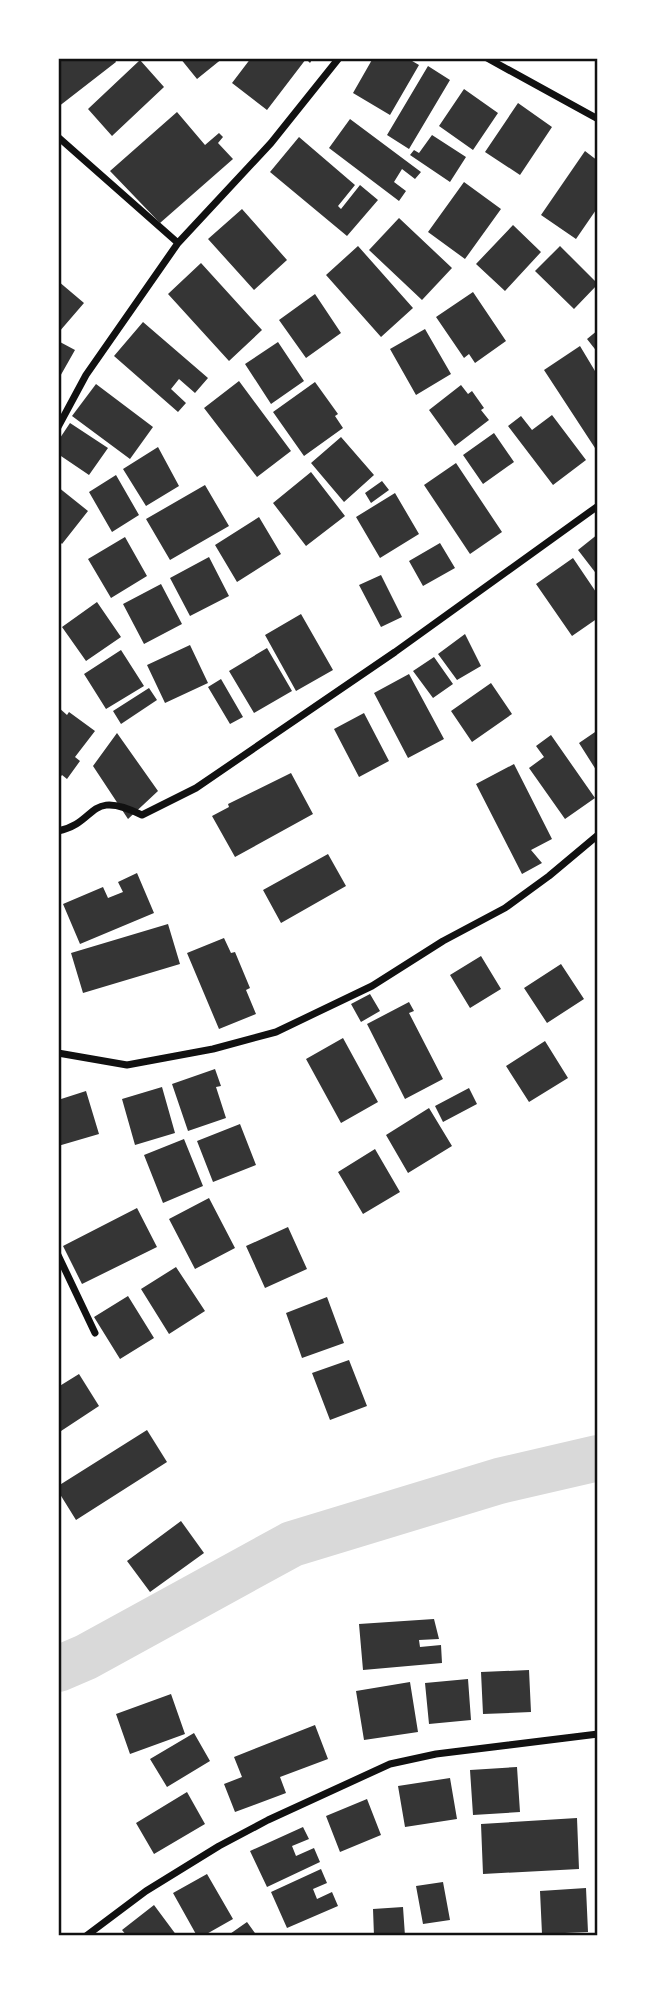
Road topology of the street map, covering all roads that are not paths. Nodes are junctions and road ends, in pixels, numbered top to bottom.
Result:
1 (339, 58) edge
2 (487, 58) edge
3 (598, 119) edge
4 (58, 137) edge
5 (178, 243) junction
6 (58, 427) edge
7 (598, 506) edge
8 (58, 831) edge
9 (598, 835) edge
10 (58, 1053) edge
11 (58, 1255) edge
12 (95, 1333) dead end
13 (598, 1734) edge
14 (86, 1936) edge

1 - 5 street
2 - 3 street
4 - 5 street
5 - 6 street
7 - 8 street
9 - 10 street
11 - 12 street
13 - 14 street

